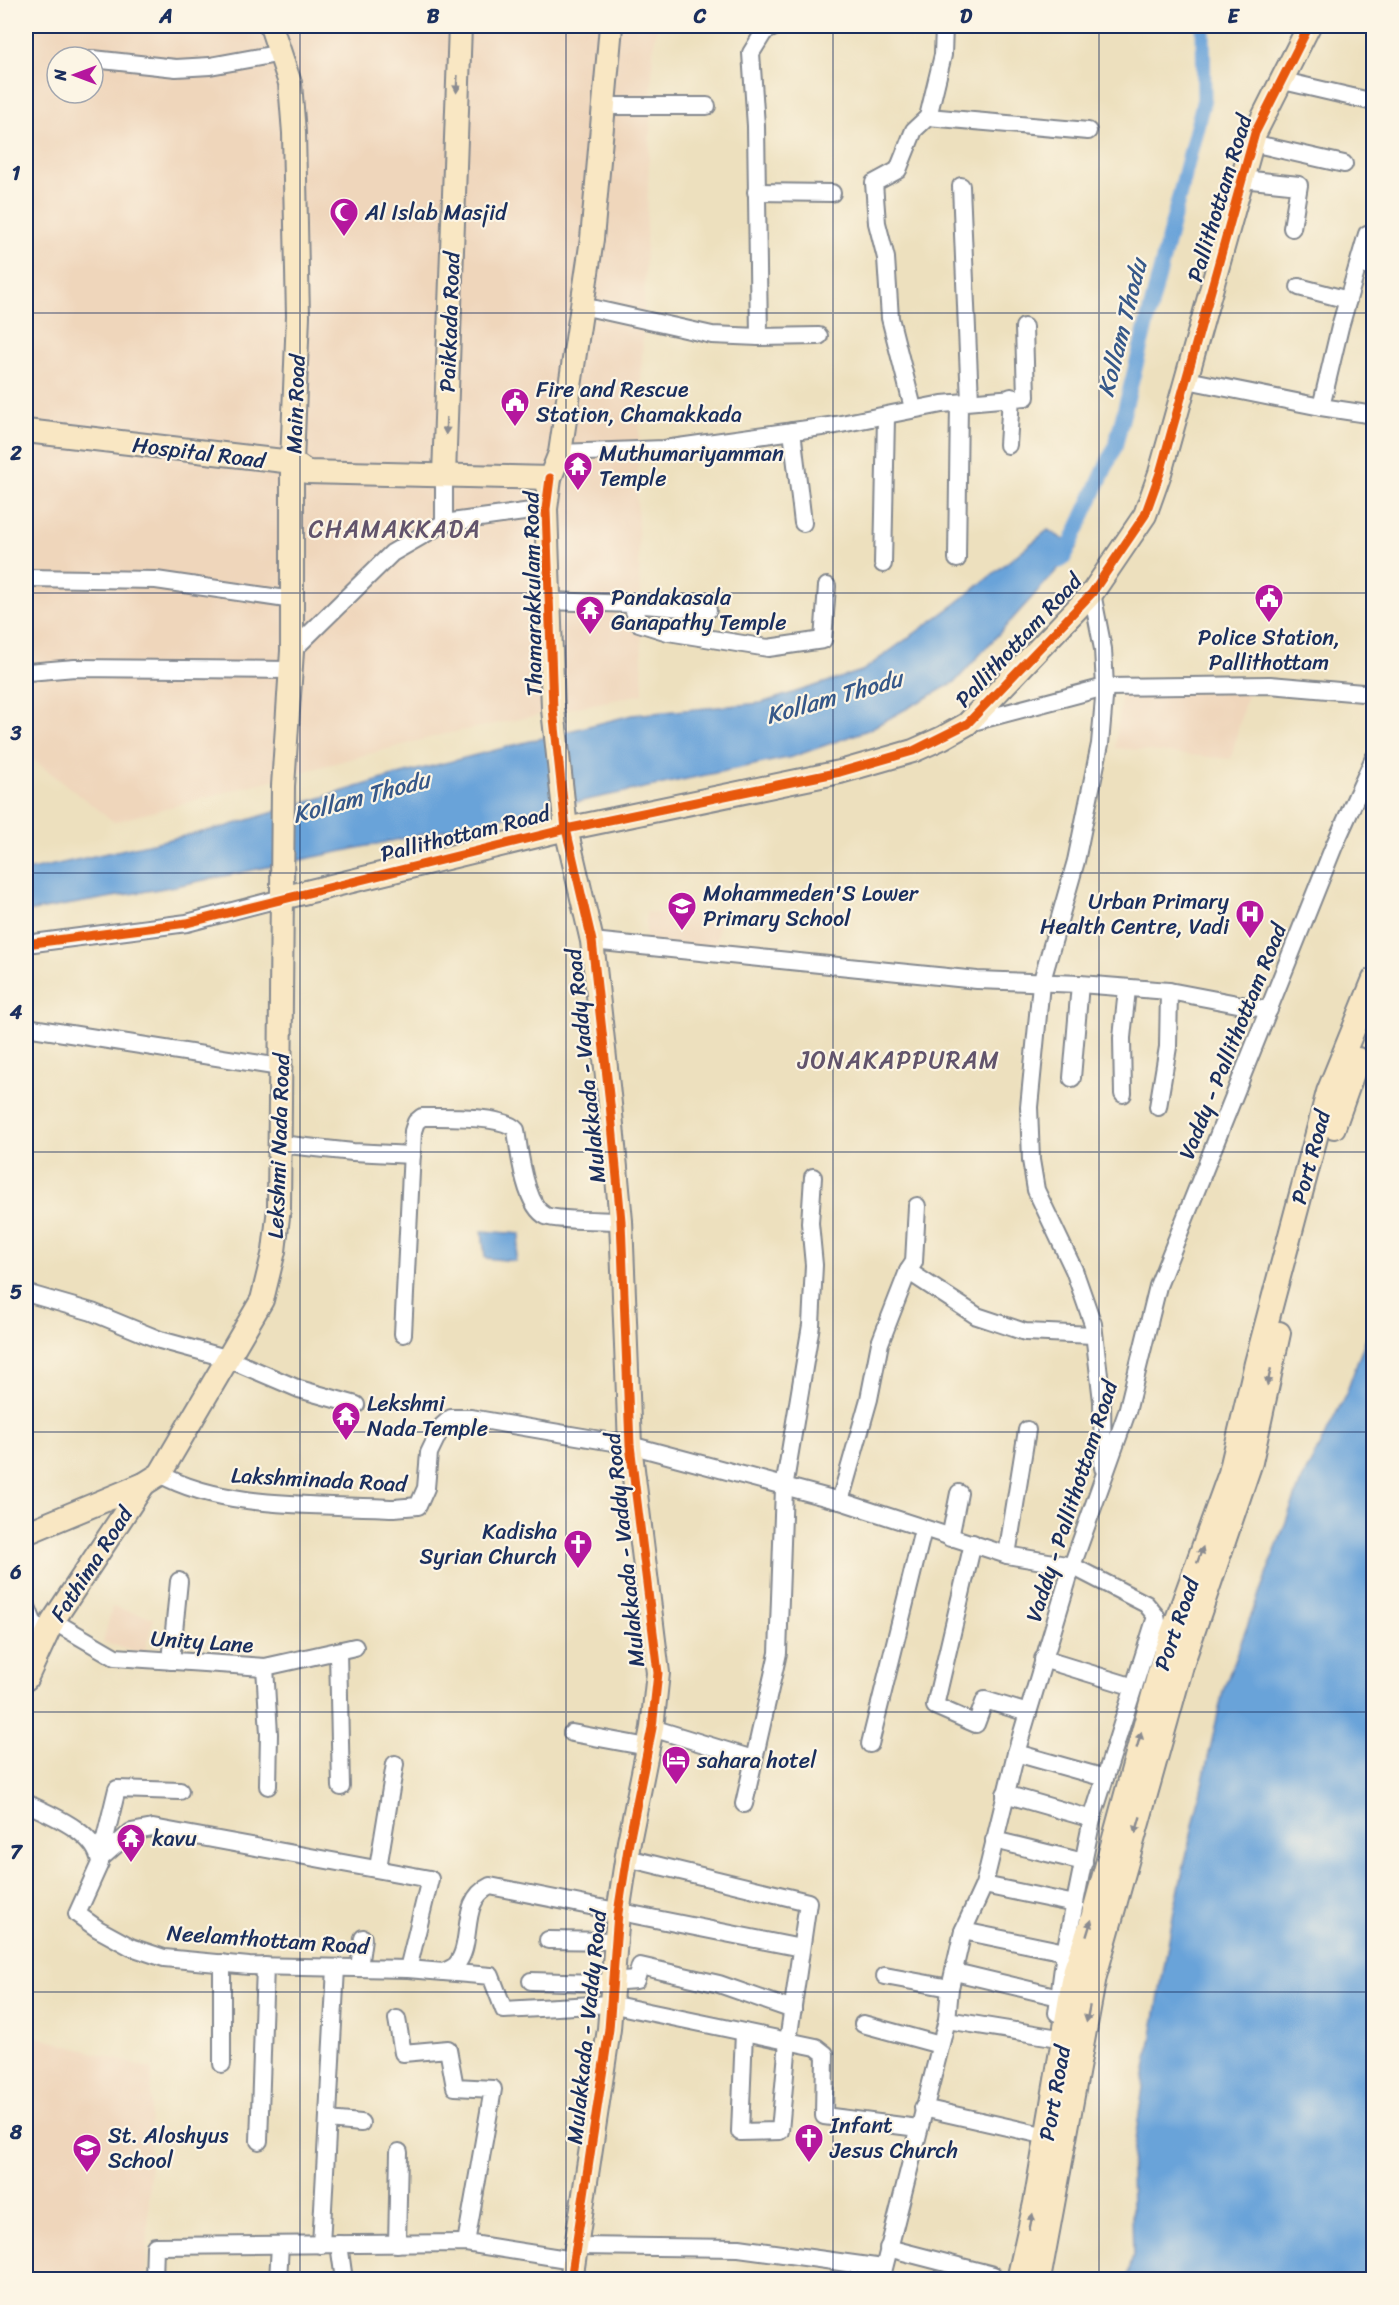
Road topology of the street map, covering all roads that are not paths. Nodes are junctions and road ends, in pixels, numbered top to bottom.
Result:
1 (271, 26) edge
2 (460, 26) edge
3 (610, 26) edge
4 (777, 26) edge
5 (944, 26) edge
6 (1309, 26) edge
7 (282, 53) junction
8 (105, 61) edge
9 (1279, 80) junction
10 (1374, 102) edge
11 (604, 106) junction
12 (707, 106) dead end
13 (928, 117) junction
14 (1088, 131) dead end
15 (1252, 143) junction
16 (1344, 164) dead end
17 (1242, 179) junction
18 (961, 186) dead end
19 (756, 192) junction
20 (832, 193) dead end
21 (1292, 228) dead end
22 (1367, 234) dead end
23 (1366, 266) edge
24 (1299, 287) dead end
25 (1348, 300) junction
26 (582, 306) junction
27 (1024, 327) dead end
28 (819, 336) dead end
29 (759, 337) junction
30 (1187, 380) junction
31 (1011, 397) junction
32 (965, 402) junction
33 (1321, 407) junction
34 (914, 408) junction
35 (1374, 415) edge
36 (886, 417) junction
37 (26, 431) edge
38 (792, 431) junction
39 (1008, 445) dead end
40 (560, 453) junction
41 (292, 462) junction
42 (444, 475) junction
43 (550, 478) junction
44 (546, 509) junction
45 (444, 524) junction
46 (803, 524) dead end
47 (957, 559) dead end
48 (883, 564) dead end
49 (26, 578) edge
50 (827, 586) dead end
51 (1092, 593) junction
52 (293, 600) junction
53 (549, 602) junction
54 (631, 604) junction
55 (708, 610) dead end
56 (292, 661) junction
57 (28, 672) dead end
58 (1105, 687) junction
59 (1374, 694) edge
60 (967, 724) junction
61 (1374, 758) edge
62 (283, 786) joint
63 (565, 821) junction
64 (282, 888) junction
65 (592, 941) junction
66 (26, 944) edge
67 (1374, 979) edge
68 (1041, 984) junction
69 (1080, 984) junction
70 (1127, 989) junction
71 (1169, 991) junction
72 (1269, 1010) junction
73 (1374, 1018) edge
74 (26, 1027) edge
75 (280, 1067) junction
76 (1072, 1078) dead end
77 (1123, 1094) dead end
78 (1158, 1107) dead end
79 (279, 1144) junction
80 (412, 1155) junction
81 (813, 1177) dead end
82 (917, 1206) dead end
83 (621, 1221) junction
84 (908, 1271) junction
85 (26, 1293) edge
86 (403, 1335) dead end
87 (1094, 1335) junction
88 (226, 1358) junction
89 (356, 1406) dead end
90 (1027, 1430) dead end
91 (630, 1445) junction
92 (1103, 1478) junction
93 (152, 1479) junction
94 (783, 1488) junction
95 (959, 1493) dead end
96 (840, 1501) junction
97 (923, 1530) junction
98 (26, 1533) edge
99 (950, 1538) junction
100 (973, 1543) junction
101 (1007, 1555) junction
102 (1072, 1566) junction
103 (178, 1581) dead end
104 (26, 1604) edge
105 (1156, 1616) junction
106 (49, 1628) junction
107 (355, 1647) dead end
108 (338, 1651) junction
109 (31, 1657) edge
110 (1043, 1659) junction
111 (1174, 1659) junction
112 (171, 1661) junction
113 (265, 1667) junction
114 (26, 1679) edge
115 (1134, 1687) junction
116 (1028, 1713) junction
117 (572, 1733) dead end
118 (650, 1738) junction
119 (870, 1744) dead end
120 (1016, 1753) junction
121 (753, 1759) junction
122 (395, 1764) dead end
123 (1105, 1778) junction
124 (268, 1786) dead end
125 (341, 1787) dead end
126 (180, 1791) dead end
127 (1005, 1794) junction
128 (26, 1803) edge
129 (744, 1804) dead end
130 (1092, 1820) junction
131 (994, 1840) junction
132 (627, 1858) junction
133 (100, 1859) junction
134 (1084, 1862) junction
135 (378, 1868) junction
136 (984, 1885) junction
137 (1075, 1904) junction
138 (618, 1913) junction
139 (963, 1930) junction
140 (363, 1938) dead end
141 (548, 1940) dead end
142 (616, 1941) junction
143 (801, 1948) junction
144 (1065, 1952) junction
145 (222, 1963) junction
146 (265, 1966) junction
147 (336, 1968) junction
148 (359, 1968) junction
149 (408, 1970) junction
150 (444, 1972) junction
151 (885, 1976) dead end
152 (953, 1980) junction
153 (531, 1981) dead end
154 (612, 1982) junction
155 (1059, 1997) junction
156 (610, 2004) junction
157 (792, 2010) junction
158 (397, 2019) dead end
159 (947, 2020) junction
160 (863, 2024) dead end
161 (744, 2032) junction
162 (1053, 2037) junction
163 (788, 2041) junction
164 (940, 2044) junction
165 (222, 2064) dead end
166 (1052, 2105) junction
167 (923, 2108) junction
168 (328, 2120) junction
169 (361, 2123) dead end
170 (918, 2128) junction
171 (1047, 2136) junction
172 (259, 2141) dead end
173 (399, 2152) dead end
174 (466, 2243) junction
175 (339, 2244) junction
176 (397, 2244) junction
177 (321, 2245) junction
178 (280, 2246) junction
179 (888, 2248) junction
180 (573, 2262) edge
181 (882, 2274) edge
182 (1026, 2276) edge
183 (992, 2278) edge
184 (154, 2280) edge
185 (278, 2280) edge
186 (344, 2280) edge

1 - 7 street, Main Road
2 -> 42 street, Paikkada Road
3 - 11 street, Thamarakkulam Road
4 - 19 street
5 - 13 street
6 - 9 street, Pallithottam Road
7 - 8 street
7 - 41 street, Main Road
9 - 10 street
9 - 15 street, Pallithottam Road
11 - 12 street
11 - 26 street, Thamarakkulam Road
13 - 14 street
13 - 34 street
15 - 16 street
15 - 17 street, Pallithottam Road
17 - 21 street
17 - 30 street, Pallithottam Road
18 - 32 street
19 - 20 street
19 - 29 street
22 - 23 street
23 - 25 street
24 - 25 street
25 - 33 street
26 - 29 street
26 - 40 street, Thamarakkulam Road
27 - 31 street
28 - 29 street
30 - 33 street
30 - 51 street, Pallithottam Road
31 - 32 street
31 - 39 street
32 - 34 street
32 - 47 street
33 - 35 street
34 - 36 street
36 - 38 street
36 - 48 street
37 - 41 street, Hospital Road
38 - 40 street
38 - 46 street
40 - 43 street, Thamarakkulam Road
41 - 42 street, Hospital Road
41 - 52 street, Main Road
42 - 43 street, Hospital Road
42 - 45 street
43 - 44 street, Thamarakkulam Road
44 - 45 street
44 - 53 street, Thamarakkulam Road
45 - 56 street
49 - 52 street
50 - 54 street
51 - 58 street
51 - 60 street, Pallithottam Road
52 - 56 street, Main Road
53 - 54 street
53 - 63 street, Thamarakkulam Road
54 - 55 street
56 - 57 street
56 - 62 street, Main Road
58 - 59 street
58 - 60 street
58 - 68 street
60 - 63 street, Pallithottam Road
61 - 72 street, Vaddy - Pallithottam Road
62 - 64 street, Lekshmi Nada Road
63 - 64 street, Pallithottam Road
63 - 65 street, Mulakkada - Vaddy Road
64 - 66 street
64 - 75 street, Lekshmi Nada Road
65 - 68 street
65 - 83 street, Mulakkada - Vaddy Road
111 -> 67 street, Port Road
68 - 69 street
68 - 87 street
69 - 70 street
69 - 76 street
70 - 71 street
70 - 77 street
71 - 72 street
71 - 78 street
72 - 92 street, Vaddy - Pallithottam Road
73 -> 111 street, Port Road
74 - 75 street
75 - 79 street, Lekshmi Nada Road
79 - 80 street
79 - 88 street, Lekshmi Nada Road
80 - 83 street
80 - 86 street
81 - 94 street
82 - 84 street
83 - 91 street, Mulakkada - Vaddy Road
84 - 87 street
84 - 96 street
85 - 88 street
87 - 92 street
88 - 89 street
88 - 93 street, Lekshmi Nada Road
90 - 101 street
91 - 93 street, Lakshminada Road
91 - 94 street
91 - 118 street, Mulakkada - Vaddy Road
92 - 102 street, Vaddy - Pallithottam Road
93 - 98 street
93 - 106 street, Fathima Road
94 - 96 street
94 - 121 street
95 - 99 street
96 - 97 street
97 - 99 street
97 - 119 street
99 - 100 street
100 - 101 street
100 - 116 street
101 - 102 street
102 - 105 street
102 - 110 street, Vaddy - Pallithottam Road
103 - 112 street
104 - 106 street
105 - 111 street
105 - 115 street
106 - 109 street, Fathima Road
106 - 112 street, Unity Lane
107 - 108 street, Unity Lane
108 - 113 street, Unity Lane
108 - 125 street
109 - 114 street, Fathima Road
110 - 115 street
110 - 116 street, Vaddy - Pallithottam Road
166 -> 111 street, Port Road
111 -> 182 street, Port Road
112 - 113 street, Unity Lane
113 - 124 street
115 - 123 street
116 - 120 street, Vaddy - Pallithottam Road
117 - 118 street
118 - 121 street
118 - 132 street, Mulakkada - Vaddy Road
120 - 123 street
120 - 127 street, Vaddy - Pallithottam Road
121 - 129 street
122 - 135 street
123 - 130 street
126 - 133 street
127 - 130 street
127 - 131 street, Vaddy - Pallithottam Road
128 - 133 street
130 - 134 street
131 - 134 street
131 - 136 street, Vaddy - Pallithottam Road
132 - 138 street, Mulakkada - Vaddy Road
132 - 143 street
133 - 135 street
133 - 145 street, Neelamthottam Road
134 - 137 street
135 - 149 street
136 - 137 street
136 - 139 street, Vaddy - Pallithottam Road
137 - 144 street
138 - 142 street, Mulakkada - Vaddy Road
138 - 143 street
138 - 150 street
139 - 144 street
139 - 152 street, Vaddy - Pallithottam Road
140 - 148 street
141 - 142 street
142 - 154 street, Mulakkada - Vaddy Road
143 - 157 street
144 - 155 street
145 - 146 street, Neelamthottam Road
145 - 165 street
146 - 147 street, Neelamthottam Road
146 - 172 street
147 - 148 street, Neelamthottam Road
147 - 168 street
148 - 149 street, Neelamthottam Road
149 - 150 street, Neelamthottam Road
150 - 156 street, Neelamthottam Road
151 - 152 street
152 - 155 street
152 - 159 street, Vaddy - Pallithottam Road
153 - 154 street
154 - 156 street, Mulakkada - Vaddy Road
154 - 157 street
155 - 162 street
156 - 161 street
156 - 180 street, Mulakkada - Vaddy Road
157 - 163 street
158 - 174 street
159 - 162 street
159 - 164 street, Vaddy - Pallithottam Road
160 - 164 street
161 - 163 street
161 - 163 street
162 - 166 street
163 - 170 street
164 - 167 street, Vaddy - Pallithottam Road
166 - 171 street, Port Road
167 - 170 street, Vaddy - Pallithottam Road
167 - 171 street
168 - 169 street
168 - 177 street
170 - 179 street, Vaddy - Pallithottam Road
182 -> 171 street, Port Road
173 - 176 street
174 - 176 street
174 - 180 street
175 - 176 street
175 - 177 street
175 - 186 street
177 - 178 street
178 - 184 street
178 - 185 street
179 - 181 street, Vaddy - Pallithottam Road
179 - 183 street
180 - 181 street
182 - 183 street

